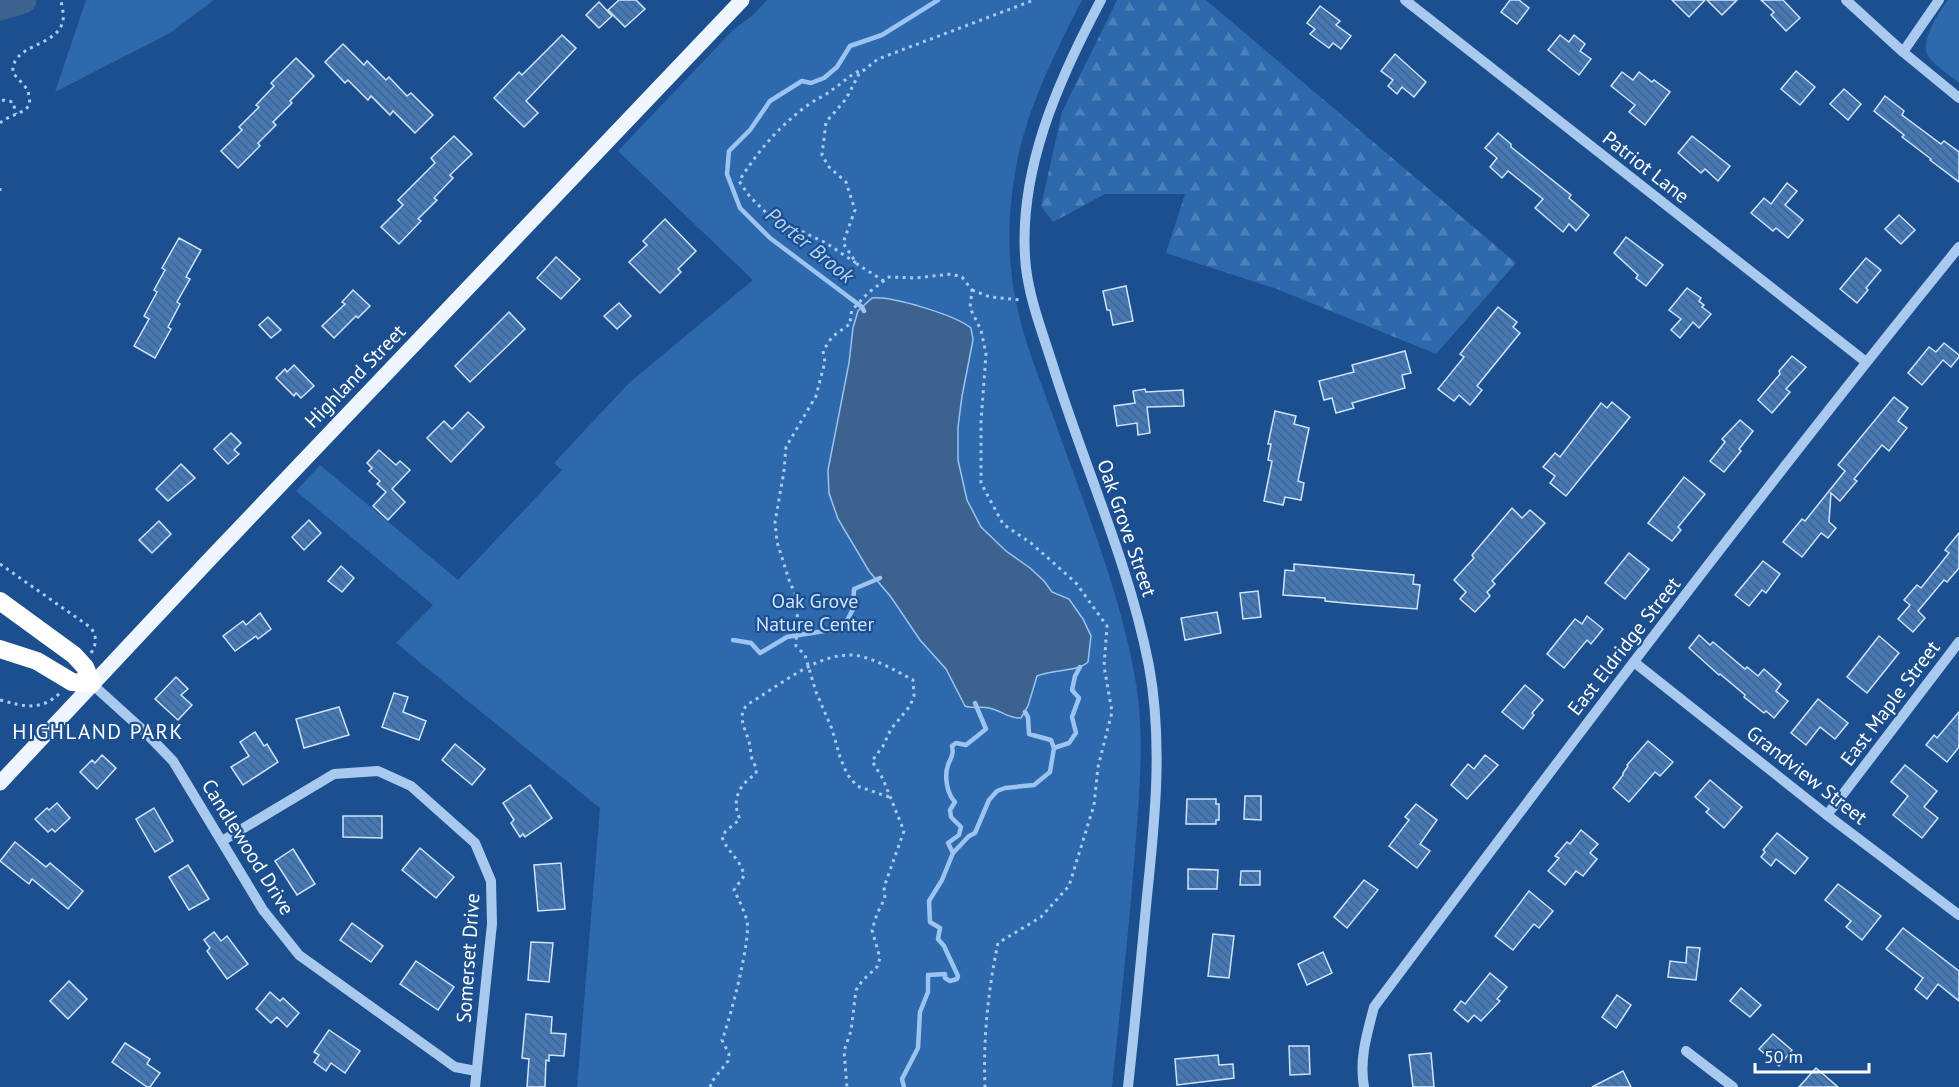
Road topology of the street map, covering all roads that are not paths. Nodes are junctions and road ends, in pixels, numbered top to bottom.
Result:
1 (742, 0) edge
2 (1101, 0) edge
3 (1405, 0) edge
4 (1846, 0) edge
5 (1939, 0) edge
6 (1903, 52) junction
7 (1959, 98) edge
8 (1959, 247) edge
9 (1866, 362) junction
10 (0, 601) edge
11 (1959, 642) edge
12 (0, 649) edge
13 (1634, 662) junction
14 (92, 684) junction
15 (0, 783) edge
16 (1827, 815) junction
17 (222, 841) junction
18 (1959, 915) edge
19 (1686, 1051) dead end
20 (476, 1071) junction
21 (475, 1087) edge
22 (1128, 1087) edge
23 (1364, 1087) edge
24 (1733, 1087) edge

1 - 14 main road, Highland Street
2 - 22 street, Oak Grove Street
3 - 9 street, Patriot Lane
4 - 6 street
5 - 6 street
6 - 7 street
8 - 9 street, East Eldridge Street
9 - 13 street, East Eldridge Street
10 - 14 highway
11 - 16 street, East Maple Street
12 - 14 highway
13 - 16 street, Grandview Street
13 - 23 street, East Eldridge Street
14 - 15 main road, Highland Street
14 - 17 street, Candlewood Drive
16 - 18 street, Grandview Street
17 - 20 street, Candlewood Drive
17 - 20 street, Somerset Drive
19 - 24 street
20 - 21 street, Somerset Drive

